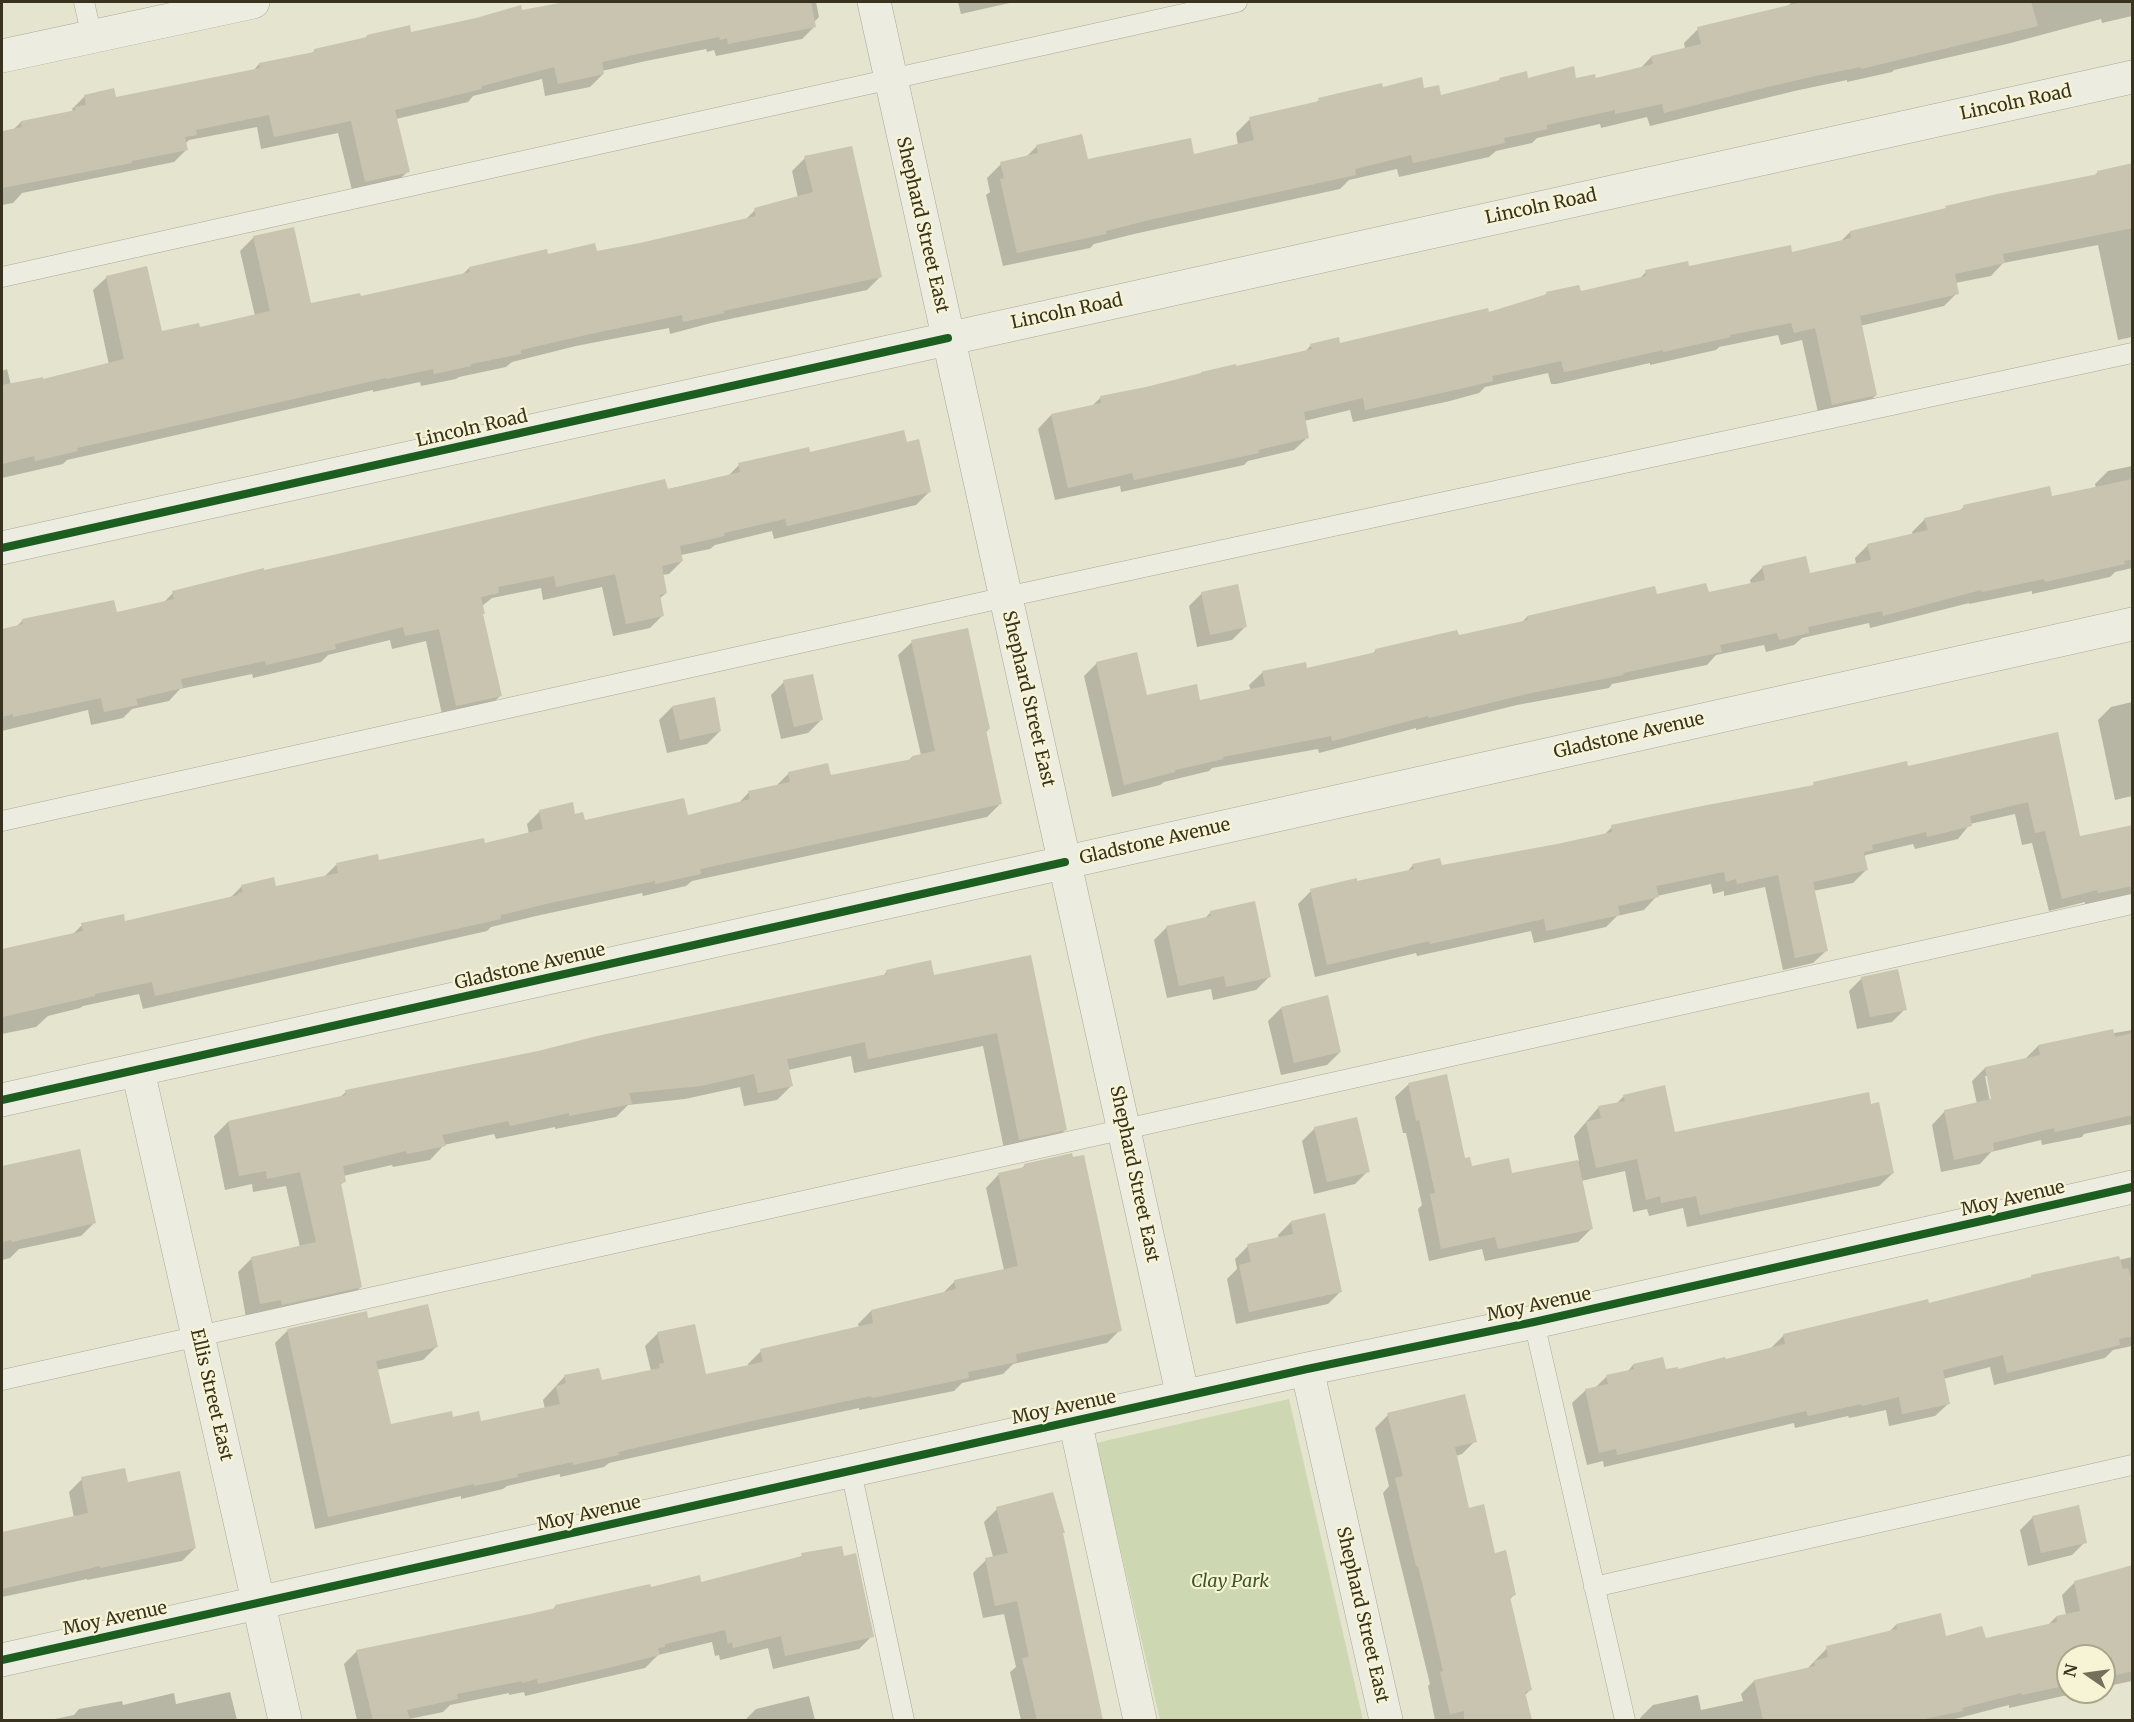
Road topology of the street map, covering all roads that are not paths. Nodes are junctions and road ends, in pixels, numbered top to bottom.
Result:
1 (84, 2) edge
2 (253, 2) edge
3 (874, 2) edge
4 (1237, 2) edge
5 (92, 37) junction
6 (2, 56) edge
7 (2133, 77) edge
8 (890, 79) junction
9 (2, 277) edge
10 (948, 338) junction
11 (2133, 353) edge
12 (2, 548) edge
13 (1006, 597) junction
14 (2133, 624) edge
15 (2, 821) edge
16 (1065, 862) junction
17 (2133, 904) edge
18 (138, 1071) junction
19 (2, 1100) edge
20 (1124, 1129) junction
21 (2133, 1187) edge
22 (1534, 1322) junction
23 (198, 1336) junction
24 (1307, 1369) junction
25 (2, 1380) edge
26 (1183, 1397) junction
27 (1075, 1421) junction
28 (2133, 1465) edge
29 (851, 1471) junction
30 (1594, 1587) junction
31 (258, 1603) junction
32 (2, 1660) edge
33 (285, 1720) edge
34 (904, 1720) edge
35 (1140, 1720) edge
36 (1386, 1720) edge
37 (1625, 1720) edge

1 - 5 lane
2 - 5 street
3 - 8 street, Shephard Street East
4 - 8 lane
5 - 6 street
7 - 10 street, Lincoln Road
8 - 9 lane
8 - 10 street, Shephard Street East
10 - 12 street, Lincoln Road
10 - 13 street, Shephard Street East
11 - 13 lane
13 - 15 lane
13 - 16 street, Shephard Street East
14 - 16 street, Gladstone Avenue
16 - 18 street, Gladstone Avenue
16 - 20 street, Shephard Street East
17 - 20 lane
18 - 19 street, Gladstone Avenue
18 - 23 street, Ellis Street East
20 - 23 lane
20 - 26 street, Shephard Street East
21 - 22 street, Moy Avenue
22 - 24 street, Moy Avenue
22 - 30 lane
23 - 25 lane
23 - 31 street, Ellis Street East
24 - 26 street, Moy Avenue
24 - 36 street, Shephard Street East
26 - 27 street, Moy Avenue
27 - 29 street, Moy Avenue
27 - 35 street
28 - 30 lane
29 - 31 street, Moy Avenue
29 - 34 lane
30 - 37 lane
31 - 32 street, Moy Avenue
31 - 33 street, Ellis Street East

